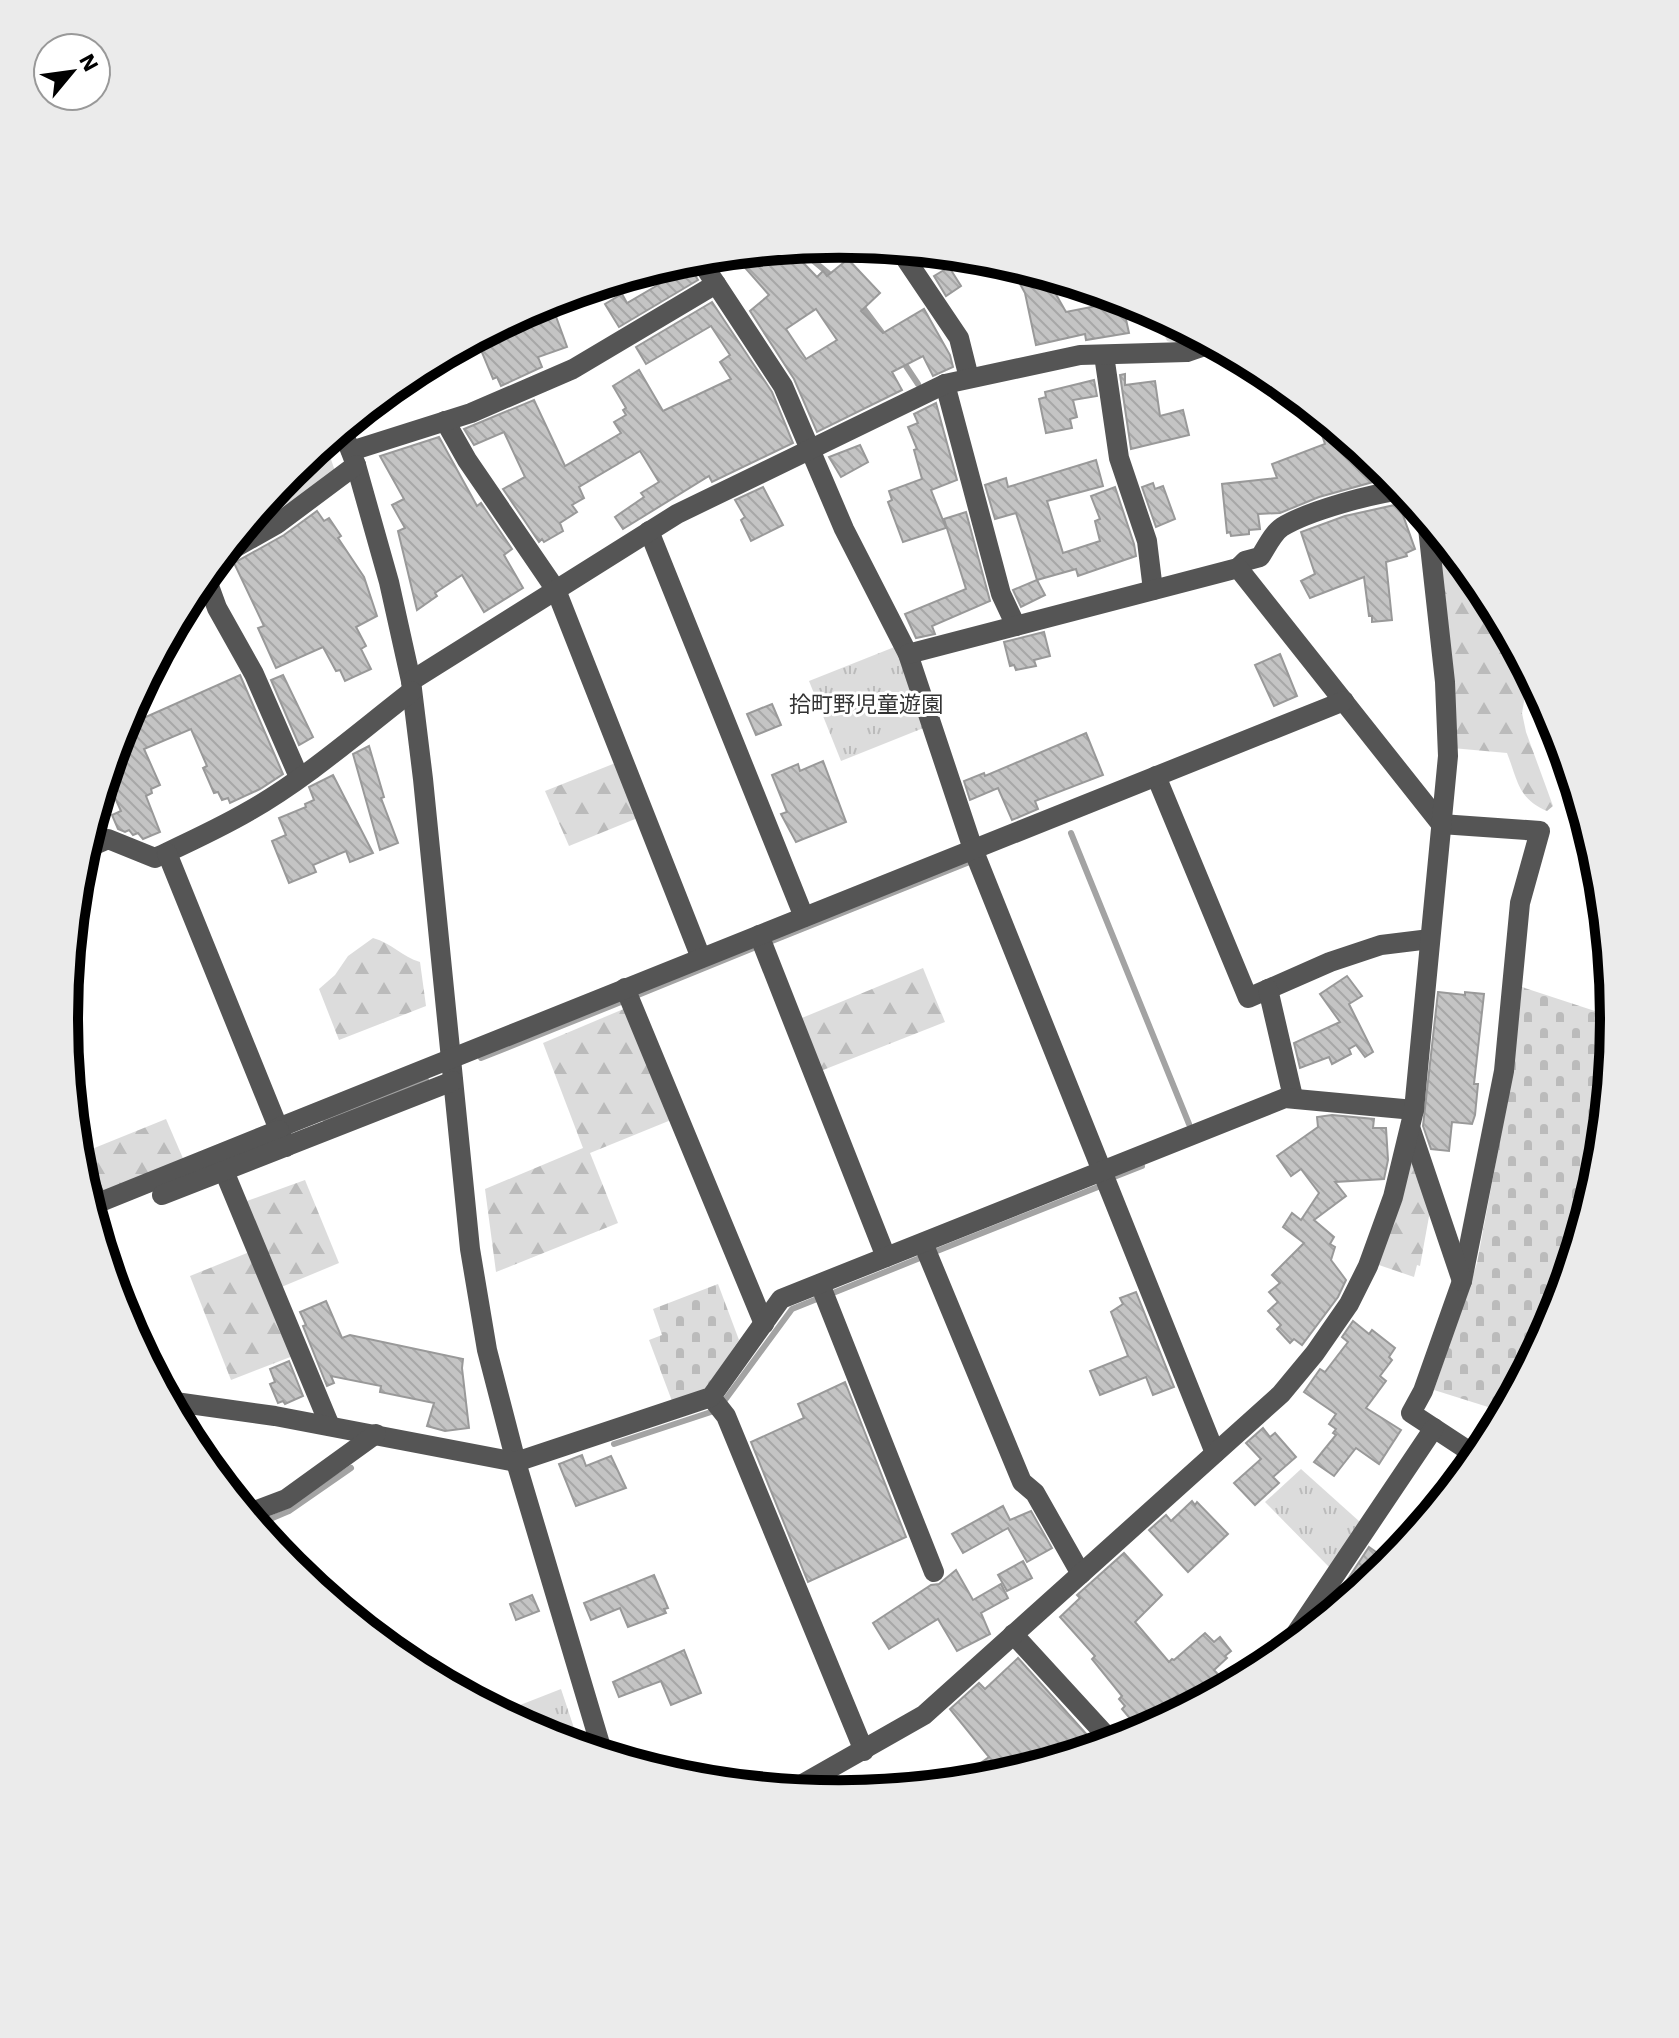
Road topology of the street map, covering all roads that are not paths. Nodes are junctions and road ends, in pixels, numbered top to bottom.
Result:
1 (907, 261) edge
2 (706, 269) edge
3 (716, 284) junction
4 (1198, 348) edge
5 (1104, 355) junction
6 (969, 378) junction
7 (945, 384) junction
8 (445, 421) junction
9 (346, 439) edge
10 (810, 450) junction
11 (353, 458) junction
12 (1389, 493) edge
13 (649, 531) junction
14 (1429, 537) edge
15 (247, 541) edge
16 (1238, 568) junction
17 (210, 590) edge
18 (556, 590) junction
19 (1153, 590) junction
20 (1016, 626) junction
21 (908, 654) junction
22 (411, 686) junction
23 (1344, 701) junction
24 (1156, 776) junction
25 (299, 777) junction
26 (1441, 824) junction
27 (99, 843) edge
28 (973, 849) junction
29 (167, 853) junction
30 (804, 917) junction
31 (759, 935) junction
32 (1430, 939) junction
33 (701, 958) junction
34 (625, 988) junction
35 (1268, 989) junction
36 (451, 1058) junction
37 (453, 1081) junction
38 (1293, 1097) junction
39 (1413, 1120) junction
40 (281, 1135) junction
41 (224, 1171) junction
42 (1102, 1171) junction
43 (162, 1195) dead end
44 (101, 1202) edge
45 (923, 1243) junction
46 (886, 1257) junction
47 (1462, 1281) junction
48 (820, 1284) junction
49 (764, 1324) junction
50 (711, 1397) junction
51 (182, 1403) edge
52 (330, 1426) junction
53 (1434, 1428) junction
54 (376, 1434) junction
55 (1467, 1450) edge
56 (1215, 1453) junction
57 (516, 1462) junction
58 (258, 1510) edge
59 (934, 1572) dead end
60 (1081, 1574) junction
61 (1303, 1623) edge
62 (1013, 1634) junction
63 (1104, 1733) edge
64 (599, 1741) edge
65 (864, 1751) junction
66 (812, 1779) edge

1 - 6 street
2 - 3 street
3 - 8 street
3 - 10 street
4 - 5 street
5 - 6 street
5 - 19 street
6 - 7 street
7 - 10 street
7 - 20 street
8 - 11 street
8 - 18 street
9 - 11 street
10 - 13 street
10 - 21 street
11 - 15 street
11 - 22 street
12 - 16 street
13 - 18 street
13 - 30 street
14 - 26 street
16 - 19 street
16 - 23 street
17 - 25 street
18 - 22 street
18 - 33 street
19 - 20 street
20 - 21 street
21 - 28 street
22 - 25 street
22 - 36 street
23 - 24 street
23 - 26 street
24 - 28 street
24 - 35 street
25 - 29 street
26 - 32 street
26 - 47 street
27 - 29 street
28 - 30 street
28 - 42 street
29 - 40 street
30 - 31 street
31 - 33 street
31 - 46 street
32 - 35 street
32 - 39 street
33 - 34 street
34 - 36 street
34 - 49 street
35 - 38 street
36 - 37 street
36 - 40 street
37 - 40 street
37 - 57 street
38 - 39 street
38 - 42 street
39 - 47 street
39 - 56 street
40 - 41 street
40 - 44 street
41 - 43 street
41 - 52 street
42 - 45 street
42 - 56 street
45 - 46 street
45 - 60 street
46 - 48 street
47 - 53 street
48 - 49 street
48 - 59 street
49 - 50 street
50 - 57 street
50 - 65 street
51 - 52 street
52 - 54 street
53 - 55 street
53 - 61 street
54 - 57 street
54 - 58 street
56 - 60 street
57 - 64 street
60 - 62 street
62 - 63 street
62 - 65 street
65 - 66 street

